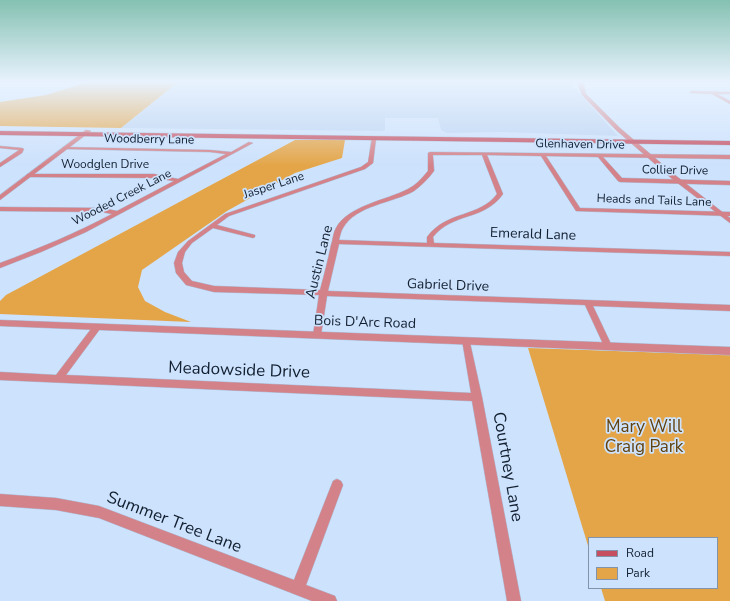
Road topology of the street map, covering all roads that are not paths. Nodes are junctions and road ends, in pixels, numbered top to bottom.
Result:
1 (600, 110) edge
2 (0, 131) edge
3 (86, 133) junction
4 (374, 137) junction
5 (730, 139) edge
6 (630, 140) junction
7 (251, 143) dead end
8 (730, 143) edge
9 (0, 147) edge
10 (65, 148) junction
11 (430, 153) joint
12 (231, 154) junction
13 (484, 154) junction
14 (542, 154) junction
15 (599, 155) junction
16 (648, 155) junction
17 (730, 157) edge
18 (0, 165) edge
19 (29, 175) junction
20 (180, 181) junction
21 (678, 182) junction
22 (730, 183) edge
23 (0, 198) edge
24 (0, 209) edge
25 (118, 213) junction
26 (721, 214) junction
27 (730, 214) edge
28 (730, 221) edge
29 (211, 226) junction
30 (253, 236) dead end
31 (335, 242) junction
32 (431, 245) junction
33 (730, 254) edge
34 (178, 263) joint
35 (0, 266) edge
36 (323, 294) junction
37 (588, 304) junction
38 (730, 308) edge
39 (0, 323) edge
40 (97, 327) junction
41 (317, 335) junction
42 (466, 340) junction
43 (608, 346) junction
44 (730, 351) edge
45 (0, 376) edge
46 (58, 379) junction
47 (477, 397) junction
48 (337, 485) dead end
49 (0, 500) edge
50 (298, 588) junction
51 (330, 601) edge
52 (514, 601) edge

1 - 6 street
2 - 3 main road
3 - 4 main road
3 - 10 street
4 - 6 main road
4 - 29 street, Jasper Lane
5 - 6 main road
6 - 8 main road
6 - 16 street
7 - 12 street, Wooded Creek Lane
9 - 18 street
10 - 12 street, Woodberry Lane
10 - 19 street
11 - 13 street, Glenhaven Drive
11 - 31 street, Austin Lane
12 - 20 street, Wooded Creek Lane
13 - 14 street, Glenhaven Drive
13 - 32 street
14 - 15 street, Glenhaven Drive
14 - 26 street, Heads and Tails Lane
15 - 16 street, Glenhaven Drive
15 - 21 street, Collier Drive
16 - 17 street, Glenhaven Drive
16 - 21 street
19 - 20 street, Woodglen Drive
19 - 23 street
20 - 25 street, Wooded Creek Lane
21 - 22 street, Collier Drive
21 - 26 street
24 - 25 street
25 - 35 street, Wooded Creek Lane
26 - 27 street, Heads and Tails Lane
26 - 28 street
29 - 30 street
29 - 34 street, Jasper Lane
31 - 32 street, Emerald Lane
31 - 36 street, Austin Lane
32 - 33 street, Emerald Lane
34 - 36 street, Gabriel Drive
36 - 37 street, Gabriel Drive
36 - 41 street, Austin Lane
37 - 38 street, Gabriel Drive
37 - 43 street
39 - 40 street, Bois D'Arc Road
40 - 41 street, Bois D'Arc Road
40 - 46 street
41 - 42 street, Bois D'Arc Road
42 - 43 street, Bois D'Arc Road
42 - 47 street, Courtney Lane
43 - 44 street, Bois D'Arc Road
45 - 46 street, Meadowside Drive
46 - 47 street, Meadowside Drive
47 - 52 street, Courtney Lane
48 - 50 street
49 - 50 street, Summer Tree Lane
50 - 51 street, Summer Tree Lane

